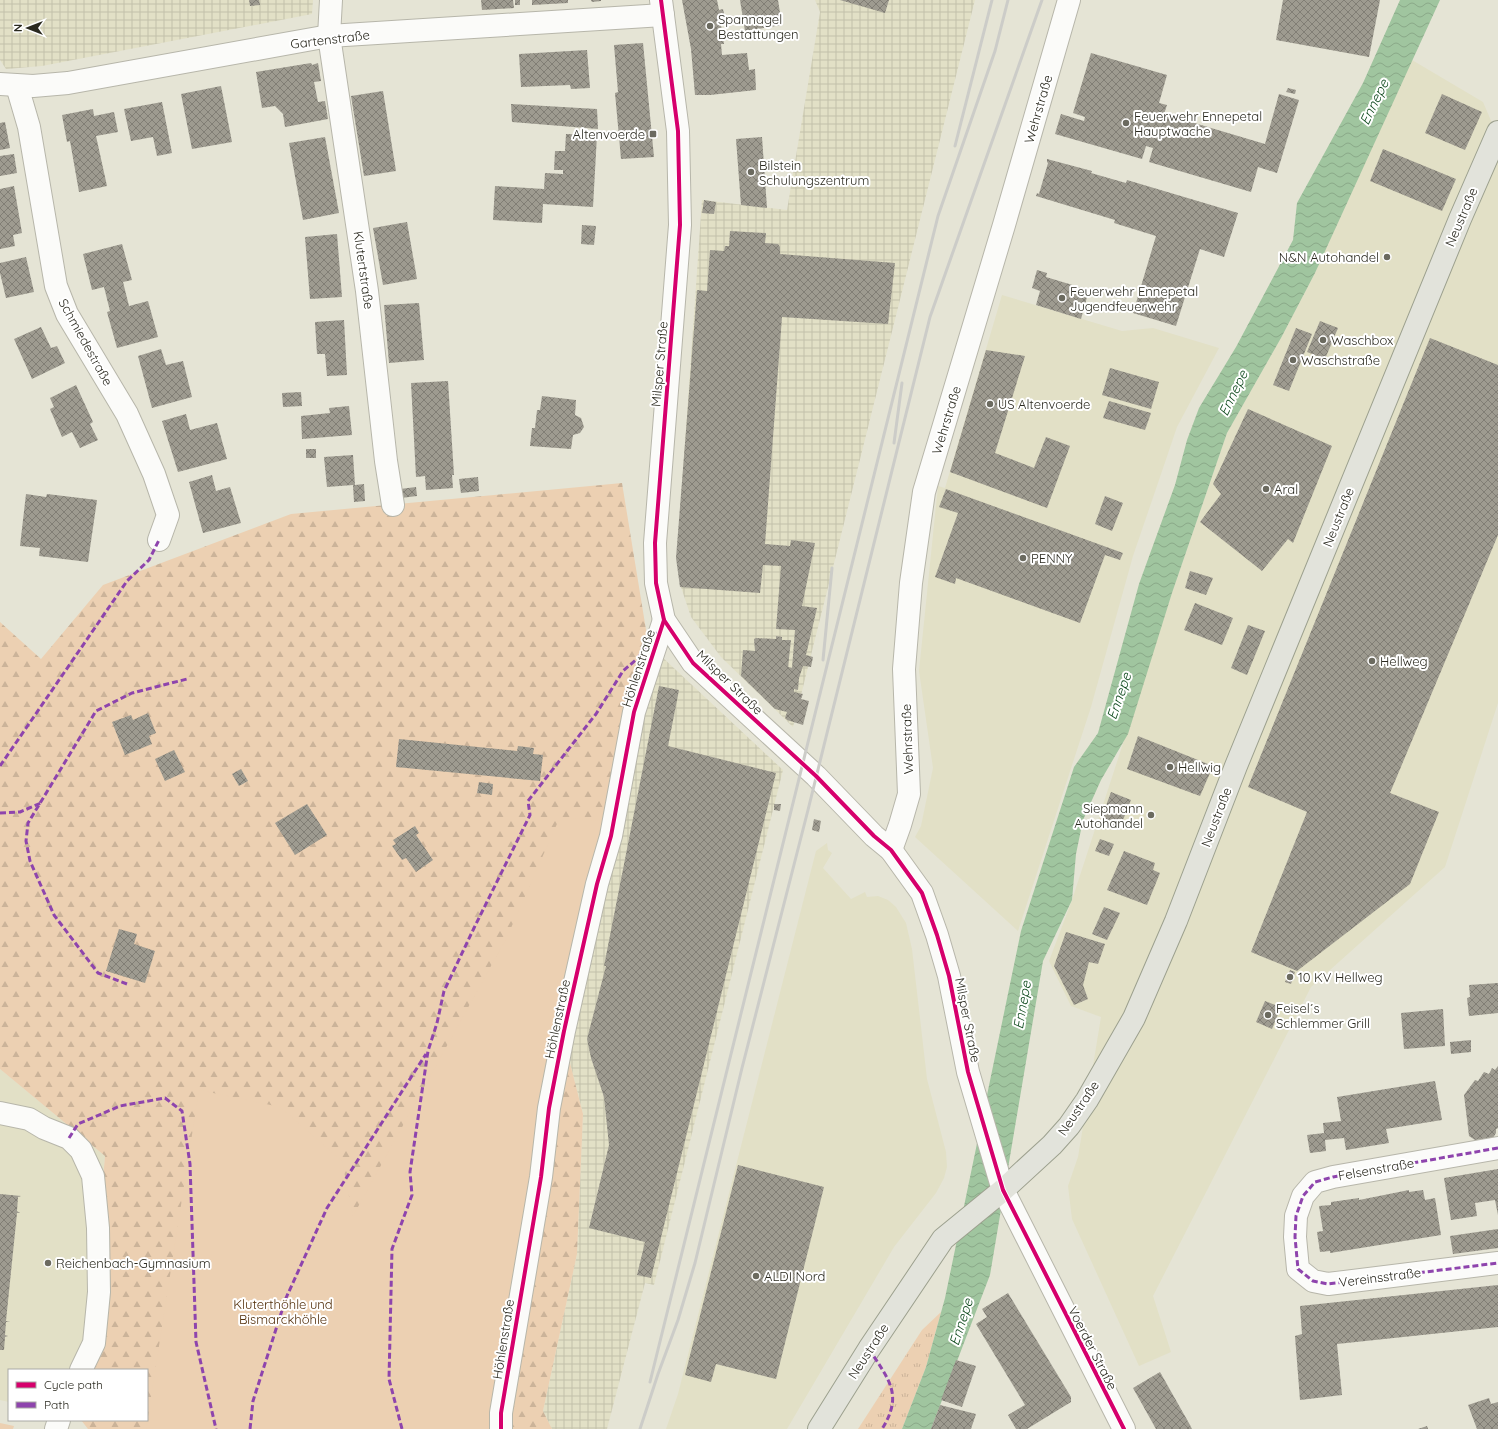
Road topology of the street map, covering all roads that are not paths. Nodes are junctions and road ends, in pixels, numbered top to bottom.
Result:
1 (331, 0) edge
2 (1069, 0) edge
3 (662, 8) edge
4 (329, 36) junction
5 (9, 85) edge
6 (1498, 132) edge
7 (393, 505) dead end
8 (159, 540) dead end
9 (664, 620) junction
10 (891, 850) junction
11 (0, 1112) edge
12 (1498, 1148) edge
13 (1003, 1190) junction
14 (1295, 1237) joint
15 (1498, 1263) edge
16 (81, 1369) edge
17 (501, 1429) edge
18 (819, 1429) edge
19 (1124, 1429) edge

1 - 4 street, Klutertstraße
2 - 10 street, Wehrstraße
3 - 4 street, Gartenstraße
3 - 9 street, Milsper Straße
4 - 5 street, Gartenstraße
4 - 7 street, Klutertstraße
5 - 8 street, Schmiedestraße
6 - 13 main road, Neustraße
9 - 10 street, Milsper Straße
9 - 17 street, Höhlenstraße
10 - 13 street, Milsper Straße
11 - 16 street
12 - 14 street, Felsenstraße
13 - 18 main road, Neustraße
13 - 19 street, Voerder Straße
14 - 15 street, Vereinsstraße

